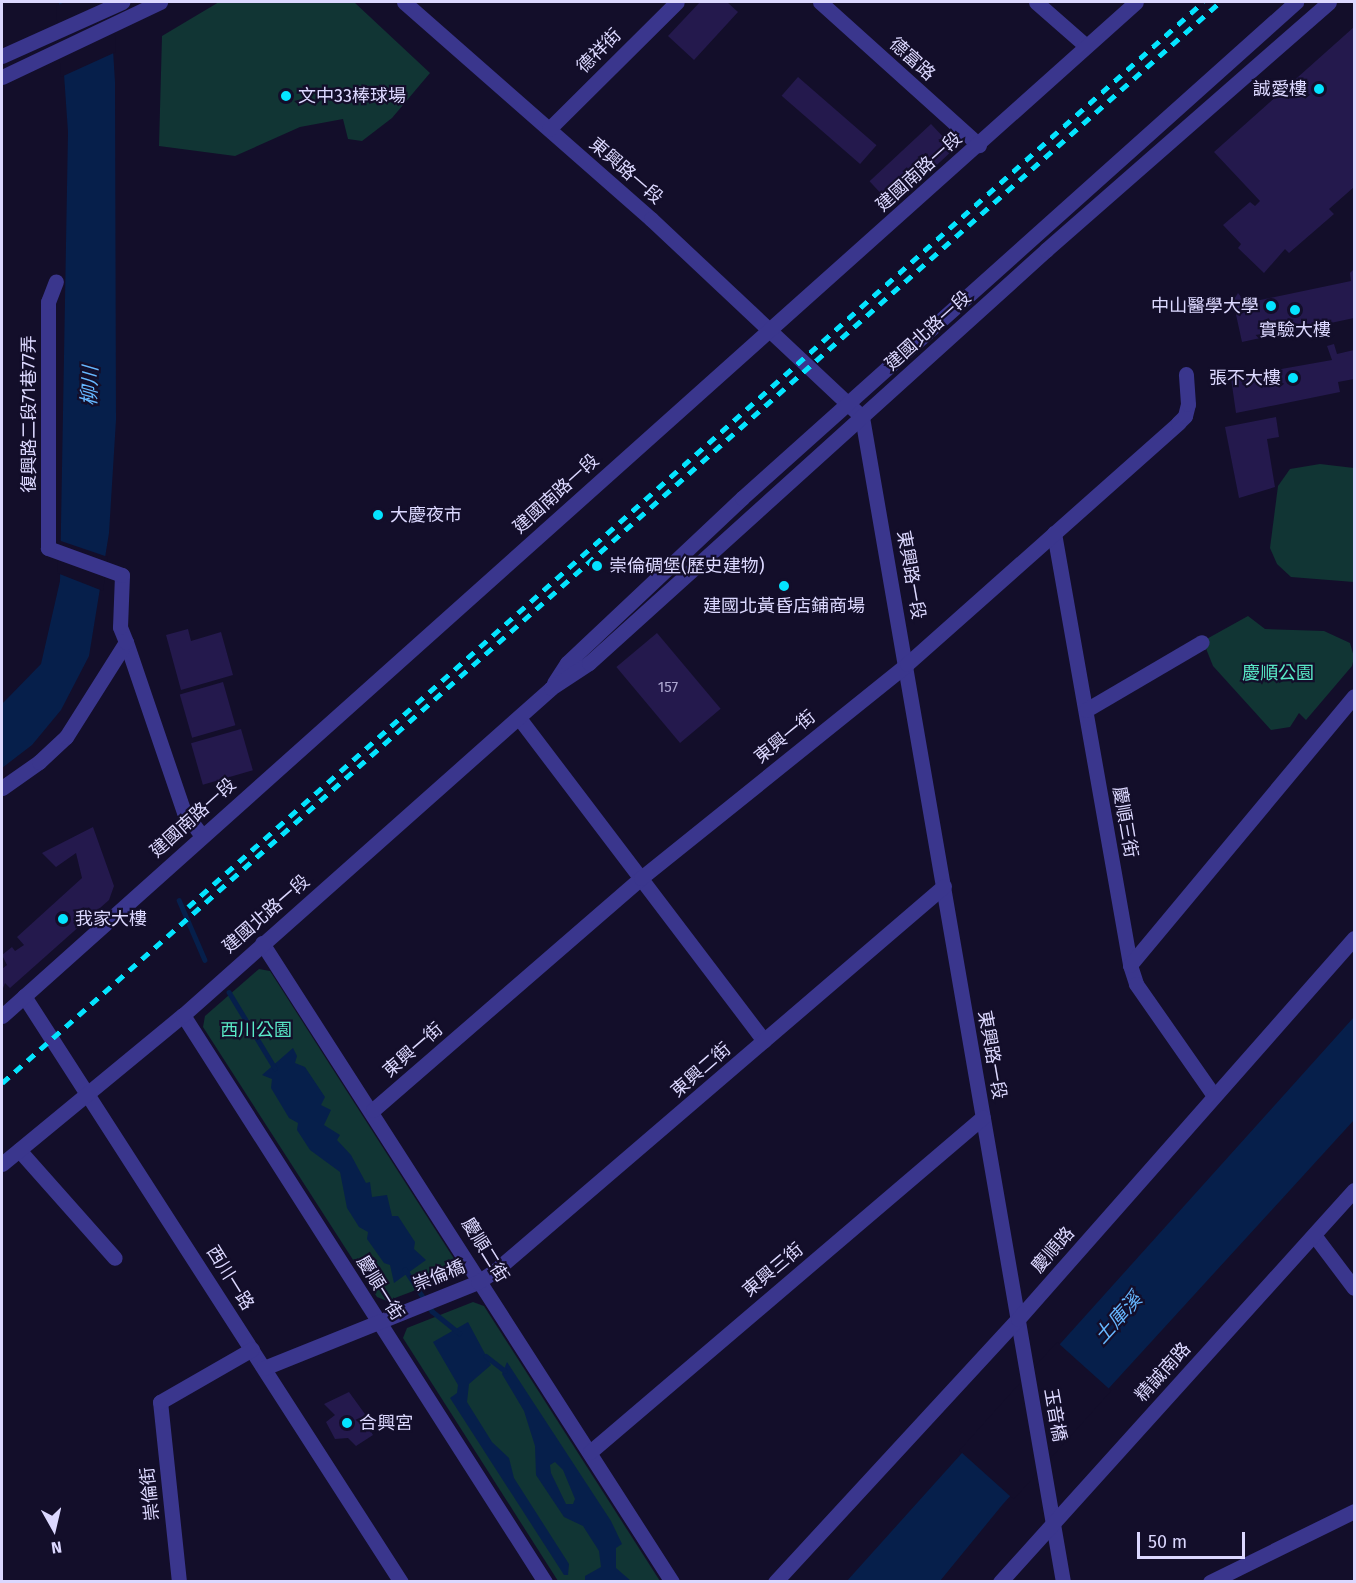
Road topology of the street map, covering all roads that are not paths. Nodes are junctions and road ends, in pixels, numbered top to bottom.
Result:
1 (121, 2) edge
2 (160, 2) edge
3 (404, 2) edge
4 (677, 2) edge
5 (820, 2) edge
6 (1036, 2) edge
7 (1136, 2) edge
8 (1296, 2) edge
9 (1329, 2) edge
10 (1085, 45) junction
11 (2, 56) edge
12 (2, 76) edge
13 (549, 129) junction
14 (979, 145) junction
15 (56, 281) dead end
16 (771, 330) junction
17 (1186, 374) dead end
18 (847, 403) junction
19 (862, 417) junction
20 (1054, 533) junction
21 (126, 642) junction
22 (1202, 642) dead end
23 (907, 664) junction
24 (551, 688) junction
25 (1354, 696) edge
26 (1086, 710) junction
27 (519, 718) junction
28 (2, 788) edge
29 (202, 836) junction
30 (641, 878) junction
31 (944, 886) junction
32 (1354, 938) edge
33 (262, 943) junction
34 (1130, 966) junction
35 (24, 996) junction
36 (183, 1015) junction
37 (2, 1016) edge
38 (764, 1041) junction
39 (89, 1093) junction
40 (1214, 1096) junction
41 (373, 1110) junction
42 (983, 1117) junction
43 (19, 1150) junction
44 (2, 1164) edge
45 (1354, 1190) edge
46 (1314, 1235) junction
47 (116, 1258) dead end
48 (481, 1280) junction
49 (1354, 1288) edge
50 (1018, 1319) junction
51 (378, 1322) junction
52 (252, 1349) junction
53 (1023, 1350) joint
54 (264, 1368) junction
55 (590, 1452) junction
56 (1354, 1511) edge
57 (1052, 1523) junction
58 (179, 1581) edge
59 (401, 1581) edge
60 (545, 1581) edge
61 (672, 1581) edge
62 (775, 1581) edge
63 (1000, 1581) edge
64 (1063, 1581) edge
65 (1210, 1581) edge

1 - 11 street
2 - 12 street
3 - 13 street, 東興路一段
4 - 13 street, 德祥街
5 - 14 street, 德富路
6 - 10 street
7 - 10 street, 建國南路一段
8 - 18 street, 建國北路一段
9 - 19 street, 建國北路一段
10 - 14 street, 建國南路一段
13 - 16 street, 東興路一段
14 - 16 street, 建國南路一段
15 - 21 street, 復興路二段71巷77弄
16 - 18 street, 東興路一段
16 - 29 street, 建國南路一段
17 - 20 street, 東興一街
18 - 19 street, 東興路一段
18 - 24 street, 建國北路一段
19 - 23 street, 東興路一段
19 - 24 street, 建國北路一段
20 - 23 street, 東興一街
20 - 26 street, 慶順三街
21 - 28 street
21 - 29 street
22 - 26 street
23 - 30 street, 東興一街
23 - 31 street, 東興路一段
24 - 27 street, 建國北路一段
25 - 34 street
26 - 34 street, 慶順三街
27 - 30 street
27 - 33 street, 建國北路一段
29 - 35 street, 建國南路一段
30 - 38 street
30 - 41 street, 東興一街
31 - 38 street, 東興二街
31 - 42 street, 東興路一段
32 - 40 street, 慶順路
33 - 36 street, 建國北路一段
33 - 41 street, 慶順二街
34 - 40 street, 慶順三街
35 - 37 street, 建國南路一段
35 - 39 street, 西川一路
36 - 39 street, 建國北路一段
36 - 51 street, 慶順一街
38 - 48 street, 東興二街
39 - 43 street, 建國北路一段
39 - 52 street, 西川一路
40 - 50 street, 慶順路
41 - 48 street, 慶順二街
42 - 50 street, 東興路一段
42 - 55 street, 東興三街
43 - 44 street, 建國北路一段
43 - 47 street
45 - 46 street, 精誠南路
46 - 49 street
46 - 57 street, 精誠南路
48 - 51 street, 崇倫橋
48 - 55 street, 慶順二街
50 - 53 street, 東興路一段
50 - 62 street, 慶順路
51 - 54 street
51 - 60 street, 慶順一街
52 - 54 street, 西川一路
52 - 58 street, 崇倫街
53 - 57 street, 玉音橋
54 - 59 street, 西川一路
55 - 61 street, 慶順二街
56 - 65 street
57 - 63 street, 精誠南路
57 - 64 street

